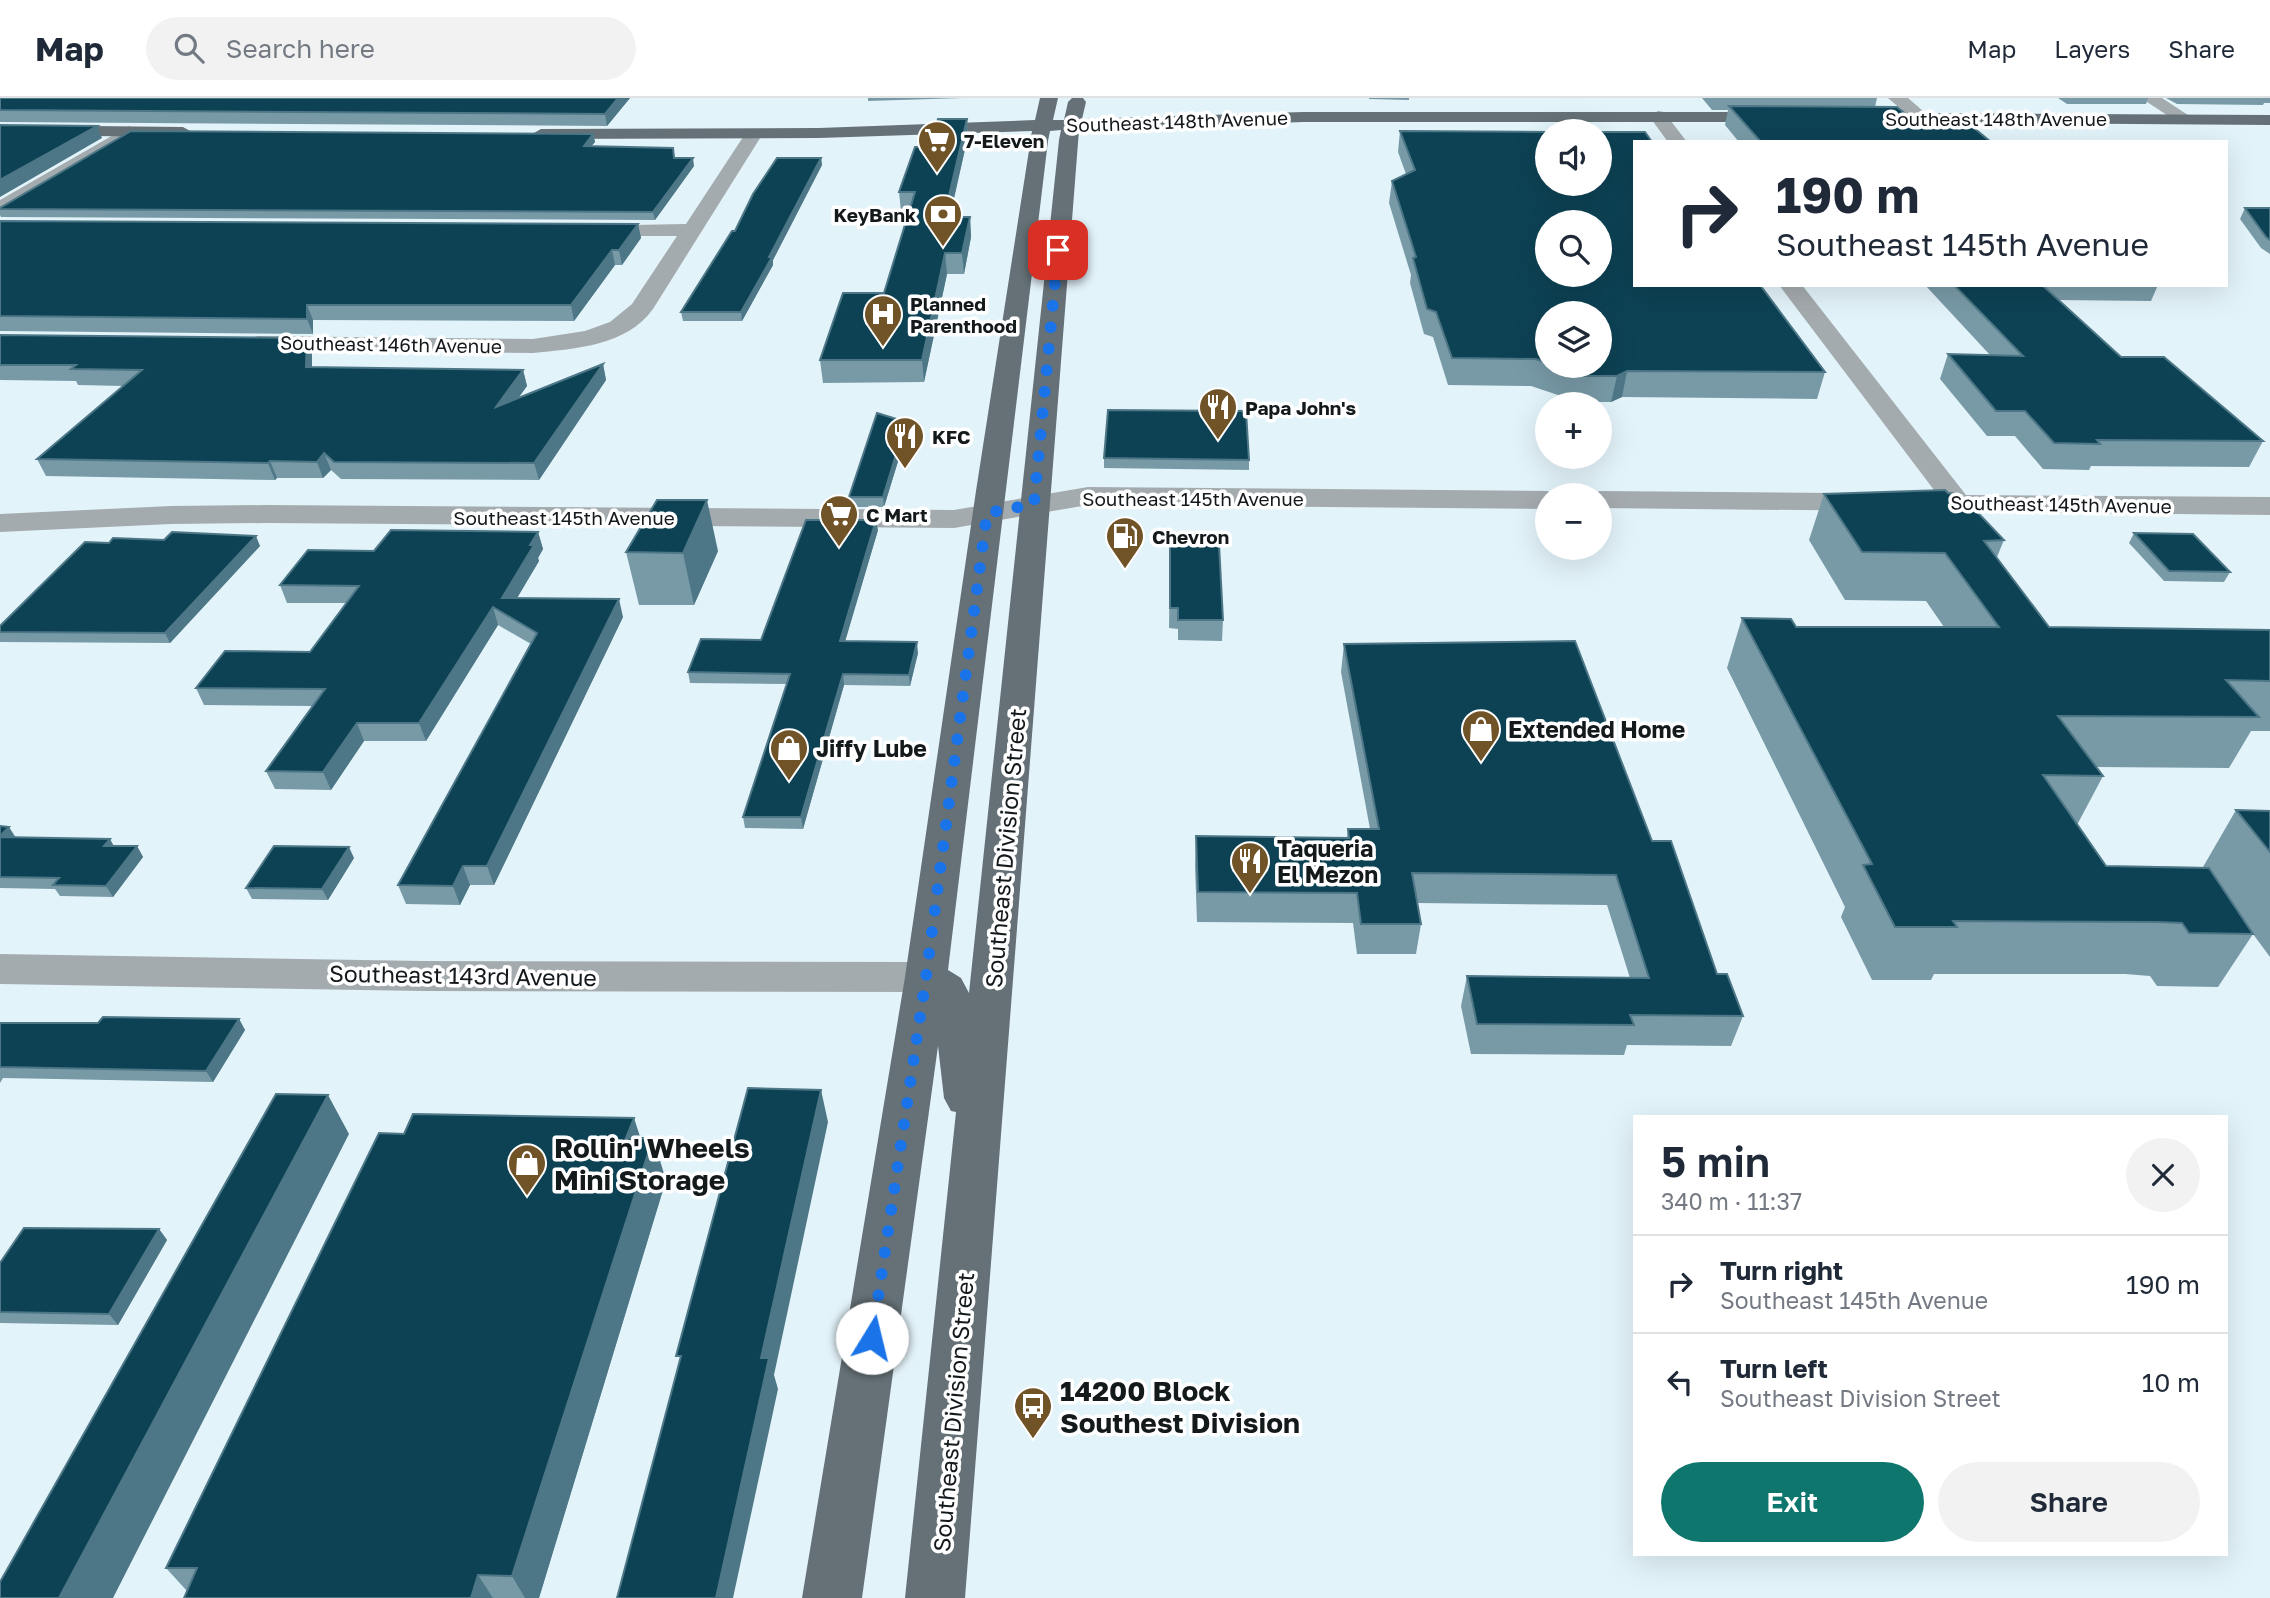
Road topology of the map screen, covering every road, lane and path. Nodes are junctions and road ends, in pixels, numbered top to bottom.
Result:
1 (1049, 98) edge
2 (1078, 98) edge
3 (1897, 98) edge
4 (2150, 98) edge
5 (1658, 116) junction
6 (1795, 117) edge
7 (1842, 117) edge
8 (1922, 118) junction
9 (2185, 120) junction
10 (2270, 120) edge
11 (1072, 125) junction
12 (1043, 126) junction
13 (0, 130) edge
14 (129, 131) junction
15 (206, 132) edge
16 (526, 134) edge
17 (753, 135) junction
18 (1676, 140) edge
19 (0, 209) edge
20 (565, 230) edge
21 (689, 230) junction
22 (1792, 287) edge
23 (232, 343) edge
24 (1535, 500) edge
25 (1612, 500) edge
26 (1958, 503) junction
27 (1034, 504) junction
28 (2270, 506) edge
29 (987, 513) junction
30 (0, 523) edge
31 (0, 969) edge
32 (926, 977) junction
33 (976, 1159) junction
34 (832, 1598) edge
35 (935, 1598) edge

1 - 12 main road
2 - 11 main road, Southeast Division Street
3 - 8 street
4 - 9 street
5 - 6 main road, Southeast 148th Avenue
5 - 11 main road, Southeast 148th Avenue
5 - 18 street
7 - 8 main road, Southeast 148th Avenue
8 - 9 main road, Southeast 148th Avenue
9 - 10 main road, Southeast 148th Avenue
11 - 12 main road, Southeast 148th Avenue
11 - 27 main road, Southeast Division Street
12 - 17 main road, Southeast 148th Avenue
12 - 29 main road
13 - 14 main road
14 - 15 main road
14 - 19 street
16 - 17 main road, Southeast 148th Avenue
17 - 21 street, Southeast 146th Avenue
20 - 21 street
21 - 23 street, Southeast 146th Avenue
22 - 26 street
24 - 27 street, Southeast 145th Avenue
25 - 26 street, Southeast 145th Avenue
26 - 28 street, Southeast 145th Avenue
27 - 29 street, Southeast 145th Avenue
27 - 33 main road, Southeast Division Street
29 - 30 street, Southeast 145th Avenue
29 - 32 main road
31 - 32 street, Southeast 143rd Avenue
32 - 33 main road
32 - 34 main road
33 - 35 main road, Southeast Division Street

